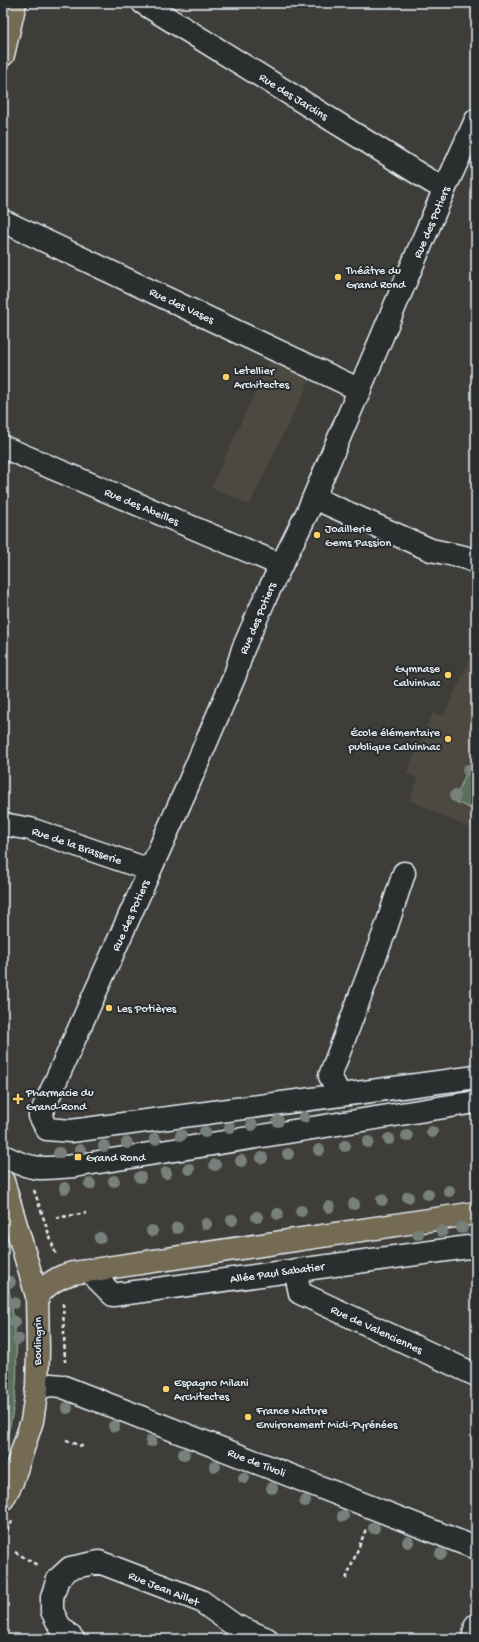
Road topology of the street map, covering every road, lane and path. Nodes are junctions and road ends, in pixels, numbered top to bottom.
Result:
1 (15, 3) edge
2 (143, 3) edge
3 (3, 55) edge
4 (476, 120) edge
5 (445, 188) junction
6 (3, 221) edge
7 (360, 390) junction
8 (3, 447) edge
9 (314, 498) junction
10 (476, 562) edge
11 (281, 565) junction
12 (3, 824) edge
13 (150, 870) junction
14 (404, 873) dead end
15 (476, 1076) edge
16 (340, 1095) junction
17 (476, 1102) edge
18 (214, 1112) junction
19 (220, 1143) junction
20 (3, 1156) edge
21 (23, 1166) junction
22 (3, 1181) edge
23 (86, 1213) dead end
24 (476, 1213) edge
25 (56, 1218) dead end
26 (476, 1246) edge
27 (57, 1256) dead end
28 (88, 1270) junction
29 (295, 1270) junction
30 (37, 1296) junction
31 (63, 1309) dead end
32 (65, 1363) dead end
33 (476, 1375) edge
34 (37, 1388) junction
35 (66, 1440) dead end
36 (84, 1447) dead end
37 (3, 1500) edge
38 (375, 1508) junction
39 (476, 1548) edge
40 (15, 1552) dead end
41 (38, 1566) dead end
42 (346, 1579) dead end
43 (476, 1625) edge
44 (323, 1635) dead end
45 (73, 1639) edge
46 (267, 1639) edge
47 (321, 1639) edge
48 (473, 1639) edge

1 - 3 main road
2 - 5 street, Rue des Jardins
4 - 5 street, Rue des Potiers
5 - 7 street, Rue des Potiers
6 - 7 street, Rue des Vases
7 - 9 street, Rue des Potiers
8 - 11 street, Rue des Abeilles
9 - 10 street
9 - 11 street, Rue des Potiers
11 - 13 street, Rue des Potiers
12 - 13 street, Rue de la Brasserie
13 - 18 street, Rue des Potiers
14 - 16 street
15 - 16 street
16 - 18 street
17 - 19 street
18 - 19 street
19 - 21 street
20 - 21 street
21 - 27 path
22 - 30 main road, Boulingrin
23 - 25 path
24 - 28 main road
26 - 29 street, Allée Paul Sabatier
28 - 29 street, Allée Paul Sabatier
28 - 30 main road
29 - 33 street, Rue de Valenciennes
30 - 34 main road, Boulingrin
31 - 32 path
34 - 37 main road, Boulingrin
34 - 38 street, Rue de Tivoli
35 - 36 path
38 - 39 street, Rue de Tivoli
38 - 42 path
40 - 41 path
43 - 48 street
44 - 47 path
45 - 46 street, Rue Jean Aillet

